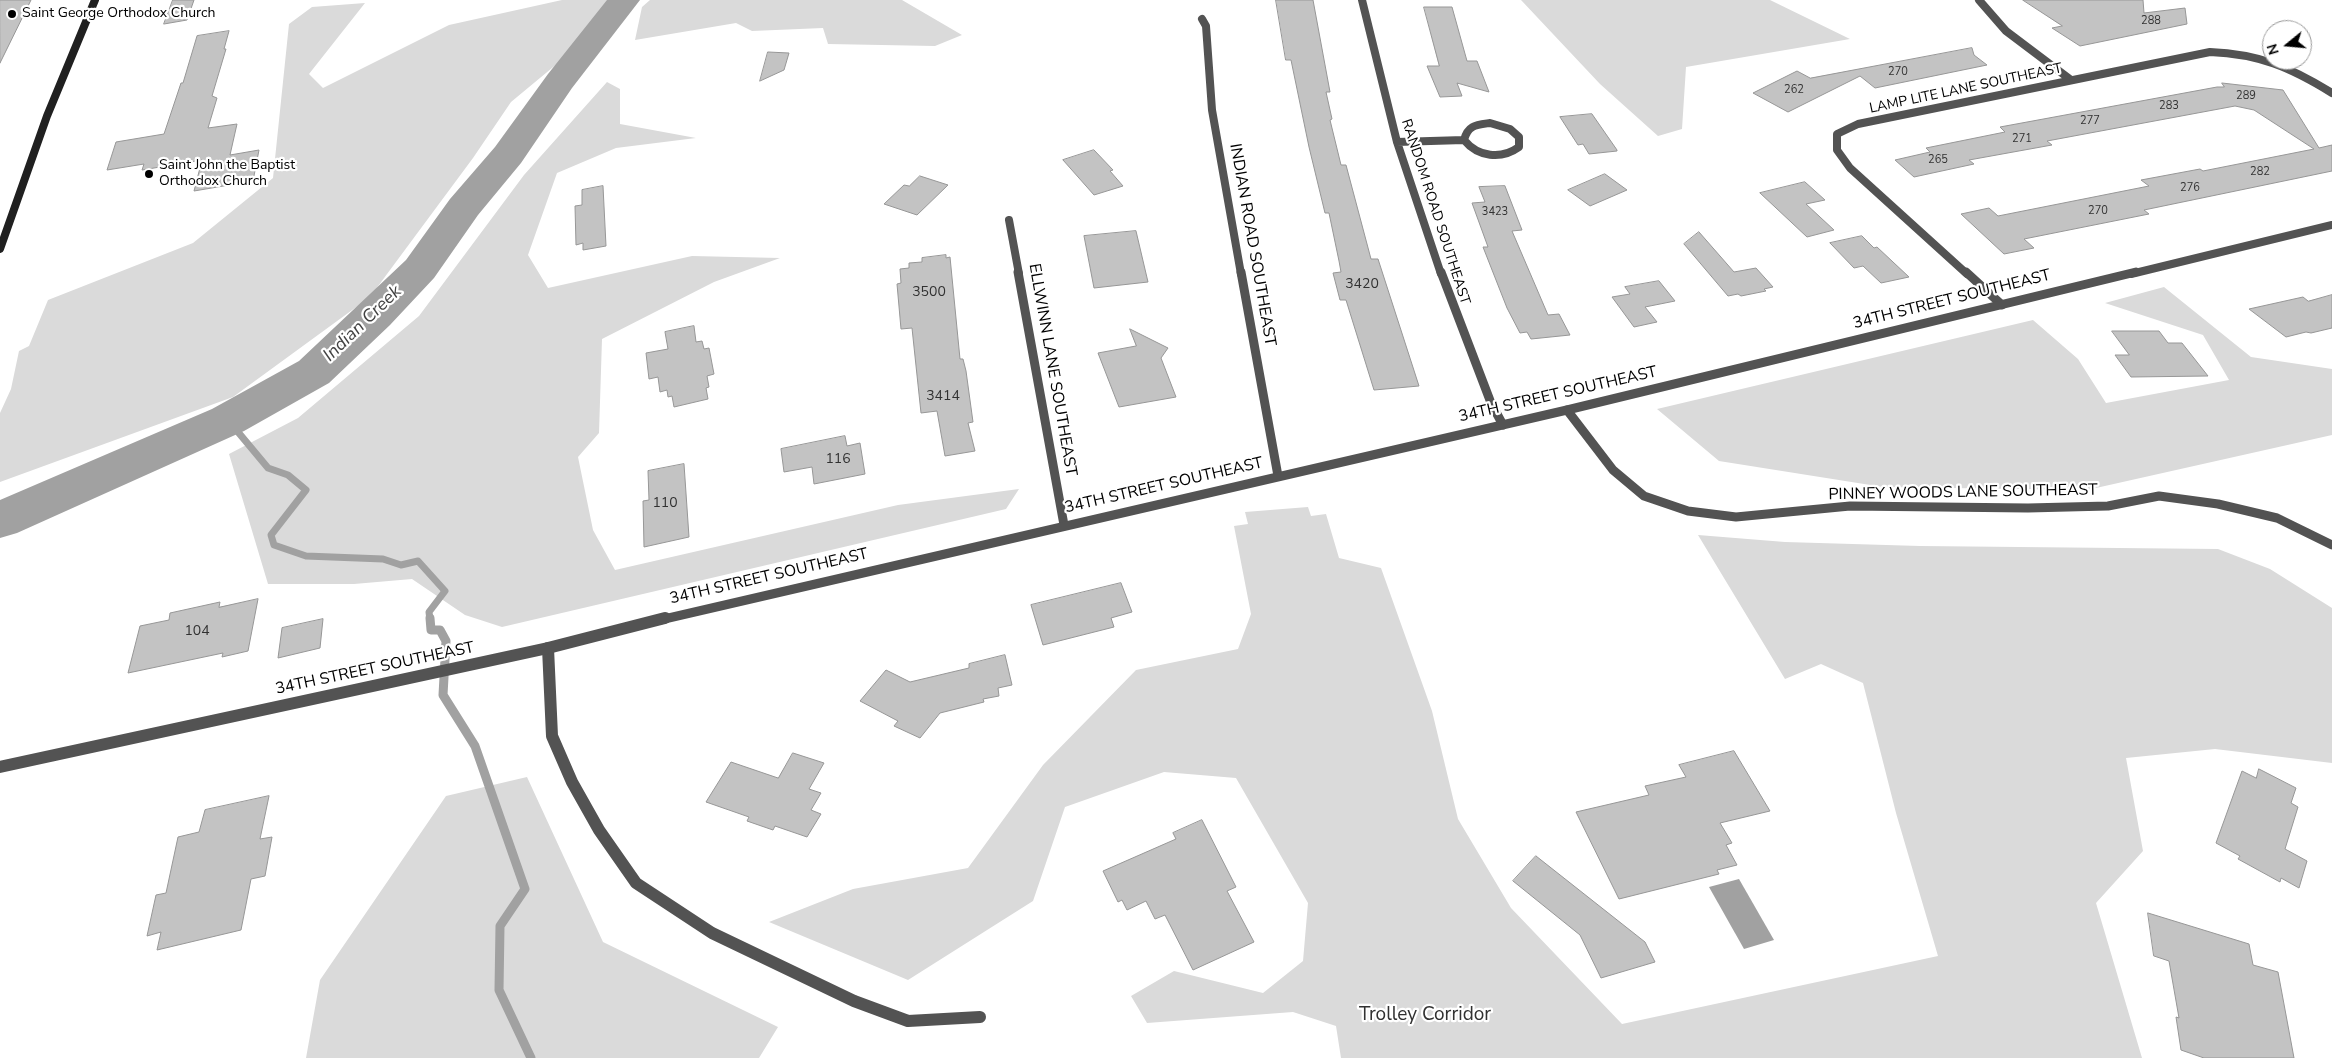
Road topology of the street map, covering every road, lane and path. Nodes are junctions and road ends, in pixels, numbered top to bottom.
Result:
1 (95, 0) edge
2 (1362, 0) edge
3 (1979, 0) edge
4 (1202, 19) dead end
5 (2071, 80) junction
6 (2332, 93) edge
7 (1464, 140) junction
8 (1397, 142) junction
9 (1009, 220) dead end
10 (2332, 225) edge
11 (0, 249) edge
12 (2002, 305) junction
13 (1566, 410) junction
14 (1504, 425) junction
15 (1278, 476) junction
16 (1064, 525) junction
17 (2332, 545) edge
18 (548, 648) junction
19 (0, 767) edge
20 (980, 1017) dead end

1 - 11 main road
2 - 8 street, RANDOM ROAD SOUTHEAST
3 - 5 street
4 - 15 street, INDIAN ROAD SOUTHEAST
5 - 6 street, LAMP LITE LANE SOUTHEAST
5 - 12 street, LAMP LITE LANE SOUTHEAST
7 - 7 street
7 - 8 street
8 - 14 street, RANDOM ROAD SOUTHEAST
9 - 16 street, ELLWINN LANE SOUTHEAST
10 - 12 street, 34TH STREET SOUTHEAST
12 - 13 street, 34TH STREET SOUTHEAST
13 - 14 street, 34TH STREET SOUTHEAST
13 - 17 street, PINNEY WOODS LANE SOUTHEAST
14 - 15 street, 34TH STREET SOUTHEAST
15 - 16 street, 34TH STREET SOUTHEAST
16 - 18 street, 34TH STREET SOUTHEAST
18 - 19 street, 34TH STREET SOUTHEAST
18 - 20 street

